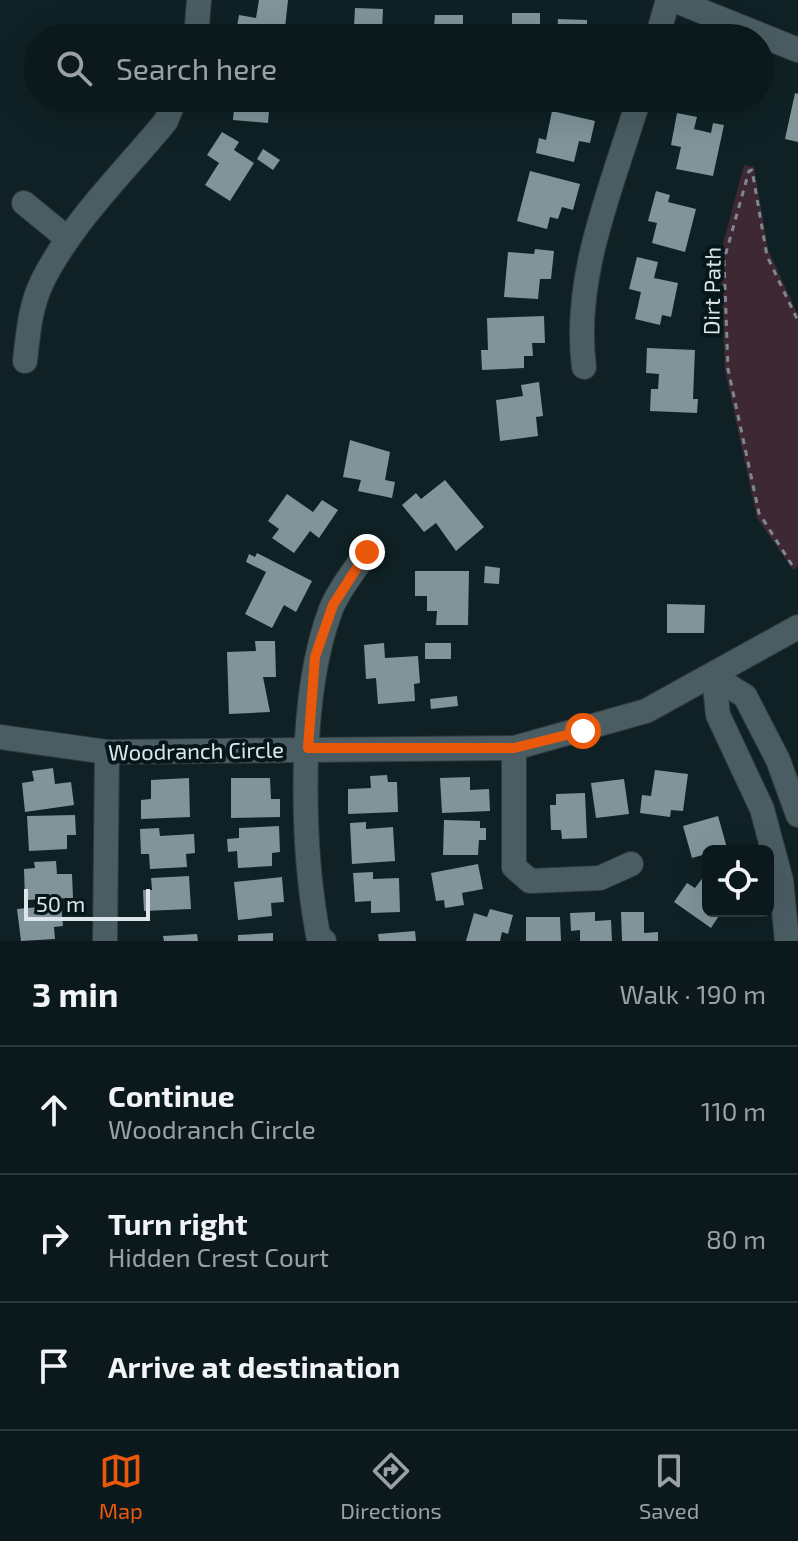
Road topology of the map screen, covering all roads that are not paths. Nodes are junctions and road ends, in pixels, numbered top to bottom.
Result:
1 (199, 0) edge
2 (668, 0) edge
3 (674, 0) edge
4 (197, 24) edge
5 (661, 24) edge
6 (734, 24) edge
7 (774, 40) edge
8 (798, 50) edge
9 (170, 112) edge
10 (635, 112) edge
11 (24, 203) dead end
12 (68, 239) junction
13 (25, 361) dead end
14 (584, 367) dead end
15 (367, 552) dead end
16 (798, 627) edge
17 (714, 677) junction
18 (0, 737) edge
19 (308, 748) junction
20 (514, 748) junction
21 (107, 752) junction
22 (798, 815) edge
23 (631, 864) dead end
24 (105, 941) edge
25 (324, 941) edge
26 (787, 941) edge

1 - 4 street
2 - 5 street
3 - 6 street
7 - 8 street
9 - 12 street
10 - 14 street
11 - 12 street
12 - 13 street
15 - 19 street
16 - 17 street, Woodranch Circle
17 - 20 street, Woodranch Circle
17 - 22 street
17 - 26 street
18 - 21 street, Woodranch Circle
19 - 20 street, Woodranch Circle
19 - 21 street, Woodranch Circle
19 - 25 street
20 - 23 street
21 - 24 street

